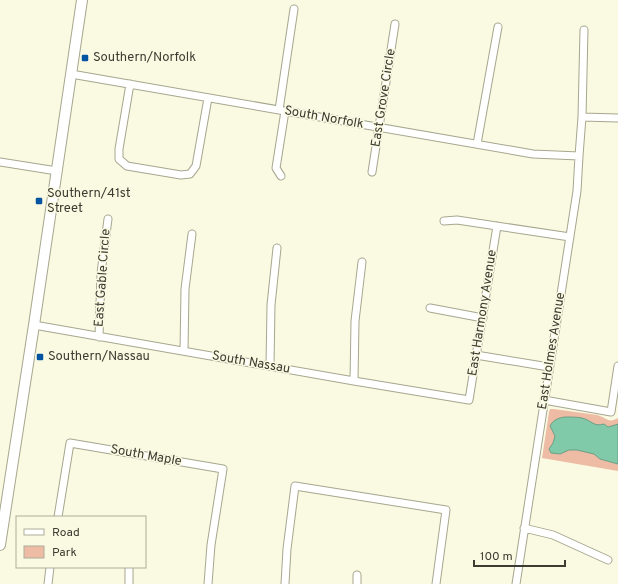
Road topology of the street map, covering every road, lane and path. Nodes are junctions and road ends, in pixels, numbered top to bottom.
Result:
1 (82, 0) edge
2 (294, 9) dead end
3 (395, 24) dead end
4 (498, 27) dead end
5 (584, 30) dead end
6 (71, 74) junction
7 (130, 84) junction
8 (208, 98) junction
9 (282, 110) junction
10 (582, 116) junction
11 (618, 118) edge
12 (379, 127) junction
13 (477, 144) junction
14 (579, 156) junction
15 (0, 162) edge
16 (57, 171) junction
17 (372, 172) dead end
18 (281, 176) dead end
19 (108, 219) dead end
20 (444, 221) dead end
21 (497, 226) junction
22 (192, 234) dead end
23 (570, 237) junction
24 (277, 248) dead end
25 (362, 262) dead end
26 (430, 308) dead end
27 (482, 318) junction
28 (34, 325) junction
29 (99, 337) junction
30 (184, 351) junction
31 (476, 355) junction
32 (270, 366) junction
33 (618, 366) edge
34 (549, 367) junction
35 (354, 381) junction
36 (469, 400) joint
37 (544, 400) junction
38 (58, 516) edge
39 (524, 528) junction
40 (0, 545) edge
41 (608, 560) dead end
42 (50, 568) edge
43 (130, 568) edge
44 (357, 575) dead end
45 (48, 584) edge
46 (128, 584) edge
47 (208, 584) edge
48 (285, 584) edge
49 (357, 584) edge
50 (436, 584) edge
51 (516, 584) edge

1 - 6 main road
2 - 9 street
3 - 12 street, East Grove Circle
4 - 13 street
5 - 10 street, East Holmes Avenue
6 - 7 street, South Norfolk
6 - 16 main road
7 - 8 street, South Norfolk
7 - 8 street
8 - 9 street, South Norfolk
9 - 12 street, South Norfolk
9 - 18 street
10 - 11 street
10 - 14 street, East Holmes Avenue
12 - 13 street, South Norfolk
12 - 17 street, East Grove Circle
13 - 14 street, South Norfolk
14 - 23 street, East Holmes Avenue
15 - 16 street
16 - 28 main road
19 - 29 street, East Gable Circle
20 - 21 street
21 - 23 street
21 - 27 street, East Harmony Avenue
22 - 30 street
23 - 34 street, East Holmes Avenue
24 - 32 street
25 - 35 street
26 - 27 street
27 - 31 street, East Harmony Avenue
28 - 29 street, South Nassau
28 - 40 main road
29 - 30 street, South Nassau
30 - 32 street, South Nassau
31 - 34 street
31 - 36 street, East Harmony Avenue
32 - 35 street, South Nassau
33 - 37 street
34 - 37 street, East Holmes Avenue
35 - 36 street, South Nassau
37 - 39 street, East Holmes Avenue
38 - 47 street, South Maple
39 - 41 street
39 - 51 street, East Holmes Avenue
42 - 45 street
43 - 46 street
44 - 49 street
48 - 50 street

